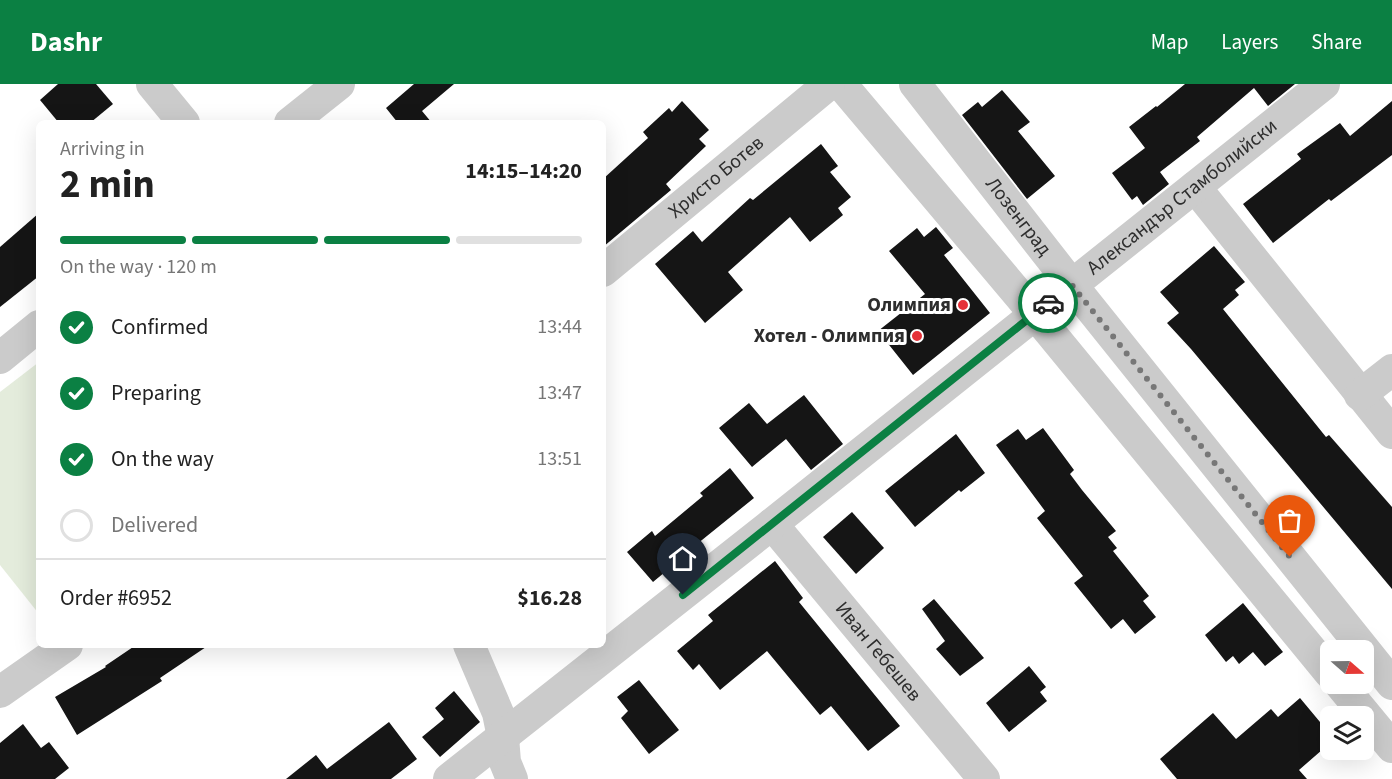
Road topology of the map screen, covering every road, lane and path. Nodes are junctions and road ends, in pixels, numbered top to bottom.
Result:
1 (152, 84) edge
2 (339, 84) edge
3 (829, 84) edge
4 (841, 84) edge
5 (915, 84) edge
6 (1324, 84) edge
7 (182, 120) edge
8 (294, 120) edge
9 (1195, 187) junction
10 (606, 269) edge
11 (1071, 284) junction
12 (1035, 314) junction
13 (36, 329) edge
14 (0, 358) edge
15 (1392, 370) edge
16 (1360, 395) junction
17 (1392, 433) edge
18 (772, 524) junction
19 (63, 648) edge
20 (470, 648) edge
21 (1320, 661) edge
22 (1392, 684) edge
23 (0, 692) edge
24 (1348, 694) edge
25 (503, 737) junction
26 (1392, 747) edge
27 (449, 779) edge
28 (512, 779) edge
29 (984, 779) edge

1 - 7 street
2 - 8 street
3 - 10 street, Христо Ботев
4 - 12 street
5 - 11 street, Лозенград
6 - 9 street, Александър Стамболийски
9 - 11 street, Александър Стамболийски
9 - 16 street
11 - 12 street, Александър Стамболийски
11 - 22 street, Лозенград
12 - 18 street, Александър Стамболийски
12 - 21 street
13 - 14 street
15 - 16 street
16 - 17 street
18 - 25 street, Александър Стамболийски
18 - 29 street, Иван Гебешев
19 - 23 street
20 - 25 street
24 - 26 street
25 - 27 street, Александър Стамболийски
25 - 28 street

